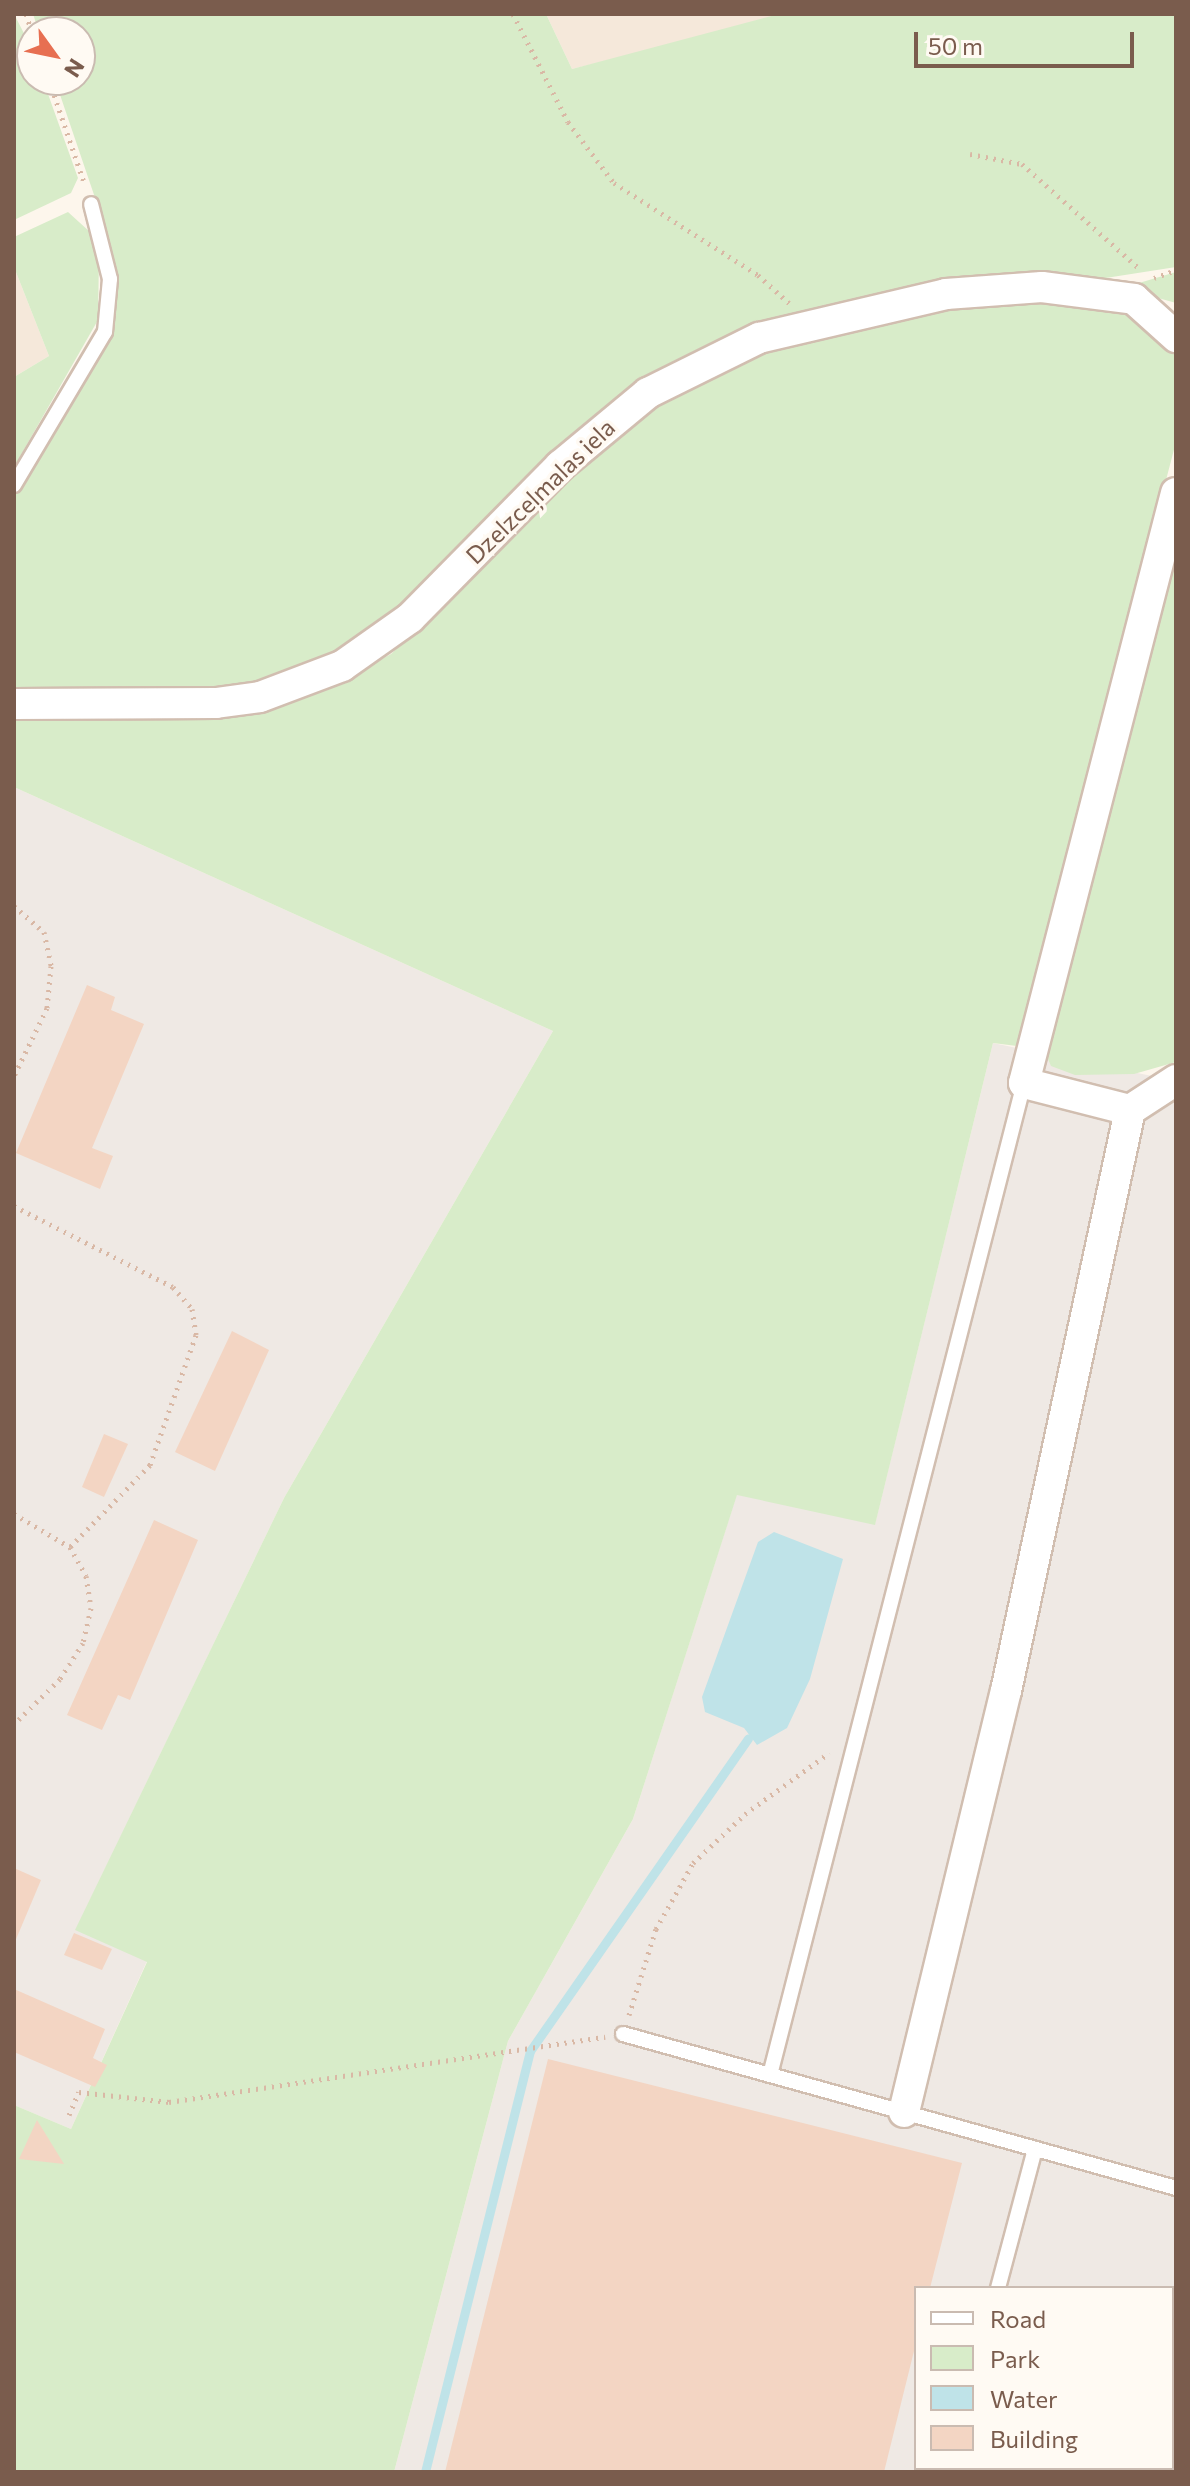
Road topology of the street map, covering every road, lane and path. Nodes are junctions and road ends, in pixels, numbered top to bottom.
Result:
1 (513, 14) edge
2 (54, 96) edge
3 (970, 154) dead end
4 (91, 204) joint
5 (1154, 278) dead end
6 (782, 332) junction
7 (1176, 337) edge
8 (14, 485) edge
9 (1176, 493) edge
10 (14, 704) edge
11 (14, 906) edge
12 (14, 1076) edge
13 (1176, 1080) edge
14 (1024, 1083) junction
15 (1130, 1110) junction
16 (14, 1206) edge
17 (14, 1514) edge
18 (70, 1547) junction
19 (14, 1724) edge
20 (836, 1746) dead end
21 (623, 2034) junction
22 (770, 2075) junction
23 (904, 2112) junction
24 (69, 2115) dead end
25 (1035, 2149) junction
26 (1176, 2188) edge
27 (999, 2286) edge

1 - 6 path
2 - 4 path
3 - 5 path
4 - 8 lane
6 - 7 street, Dzelzceļmalas iela
6 - 10 street, Dzelzceļmalas iela
9 - 14 street
11 - 12 path
13 - 15 street
14 - 15 street
14 - 22 lane
15 - 23 street
16 - 18 path
17 - 18 path
18 - 19 path
20 - 21 path
21 - 22 lane
21 - 24 path
22 - 23 lane
23 - 25 lane
25 - 26 lane
25 - 27 lane

